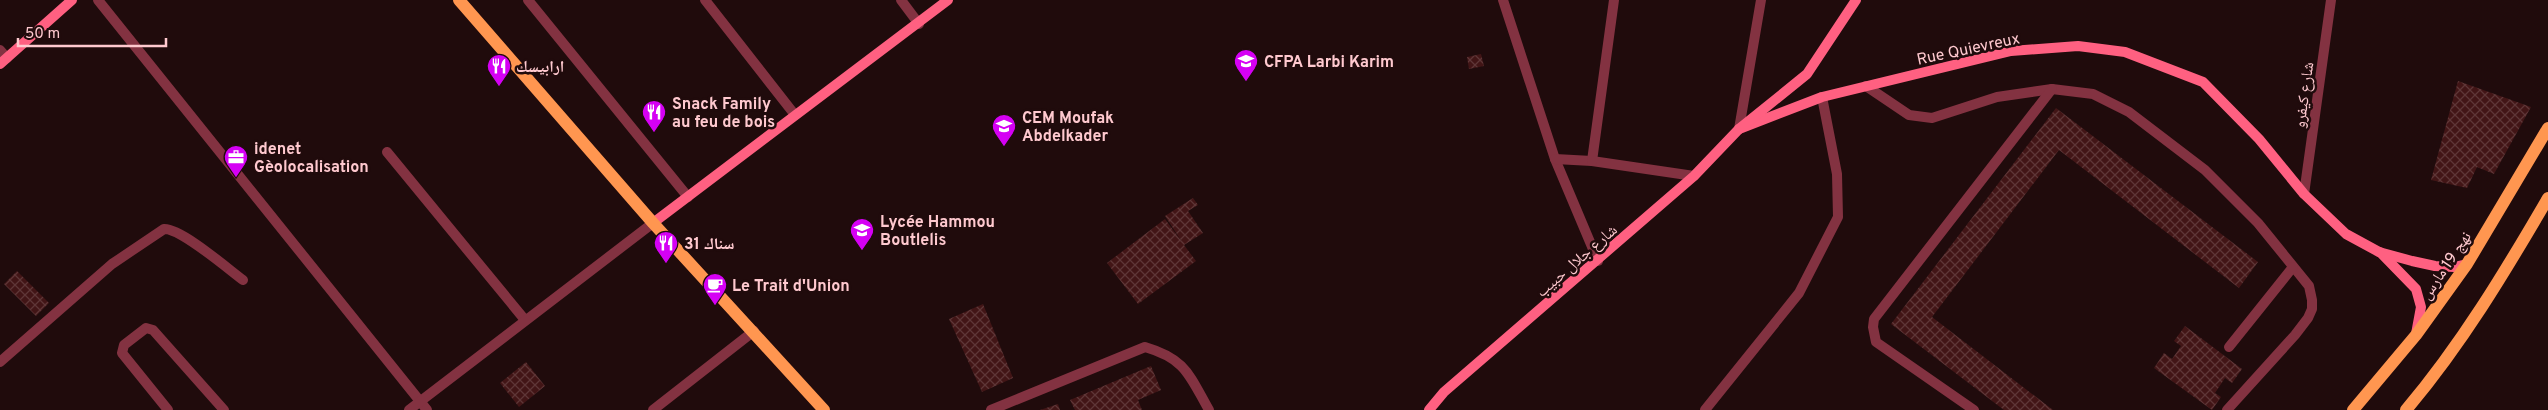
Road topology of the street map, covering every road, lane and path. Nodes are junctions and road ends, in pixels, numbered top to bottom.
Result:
1 (72, 0) edge
2 (98, 0) edge
3 (460, 0) edge
4 (528, 0) edge
5 (705, 0) edge
6 (901, 0) edge
7 (948, 0) edge
8 (1503, 0) edge
9 (1614, 0) edge
10 (1761, 0) edge
11 (1856, 0) edge
12 (2331, 0) edge
13 (919, 24) junction
14 (2, 57) edge
15 (1866, 86) junction
16 (2052, 89) junction
17 (1822, 97) junction
18 (795, 115) junction
19 (1739, 128) junction
20 (2548, 128) edge
21 (387, 152) dead end
22 (1554, 160) junction
23 (1592, 161) junction
24 (1694, 176) junction
25 (2304, 194) junction
26 (688, 197) junction
27 (2548, 198) edge
28 (654, 223) junction
29 (2379, 252) junction
30 (1598, 260) junction
31 (2467, 264) junction
32 (2293, 267) junction
33 (243, 280) dead end
34 (525, 320) junction
35 (754, 331) junction
36 (2416, 335) junction
37 (2229, 347) dead end
38 (0, 362) edge
39 (420, 402) junction
40 (168, 410) edge
41 (224, 410) edge
42 (409, 410) edge
43 (427, 410) edge
44 (653, 410) edge
45 (824, 410) edge
46 (991, 410) edge
47 (1209, 410) edge
48 (1429, 410) edge
49 (1705, 410) edge
50 (1974, 410) edge
51 (2227, 410) edge
52 (2353, 410) edge
53 (2406, 410) edge

1 - 14 street
2 - 39 street
3 - 28 main road
4 - 26 street
5 - 18 street
6 - 13 street
7 - 13 street
8 - 22 street
9 - 23 street
10 - 19 street
11 - 19 street, شارع جلال حبيب
12 - 25 street, شارع كيفرو
13 - 18 street
15 - 16 street
15 - 17 street, Rue Quievreux
15 - 25 street, Rue Quievreux
16 - 32 street
16 - 50 street
17 - 19 street, Rue Quievreux
17 - 49 street
18 - 26 street
19 - 24 street, شارع جلال حبيب
20 - 31 main road, نهج 19 مارس
21 - 34 street
22 - 23 street
22 - 30 street
23 - 24 street
24 - 30 street, شارع جلال حبيب
25 - 29 street, Rue Quievreux
26 - 28 street
27 - 53 main road
28 - 34 street
28 - 35 main road
29 - 31 street
29 - 36 street
30 - 48 street, شارع جلال حبيب
31 - 36 main road, نهج 19 مارس
32 - 37 street
32 - 51 street
33 - 38 street
34 - 39 street
35 - 44 street
35 - 45 main road
36 - 52 main road, نهج 19 مارس
39 - 42 street
39 - 43 street
40 - 41 street
46 - 47 street

